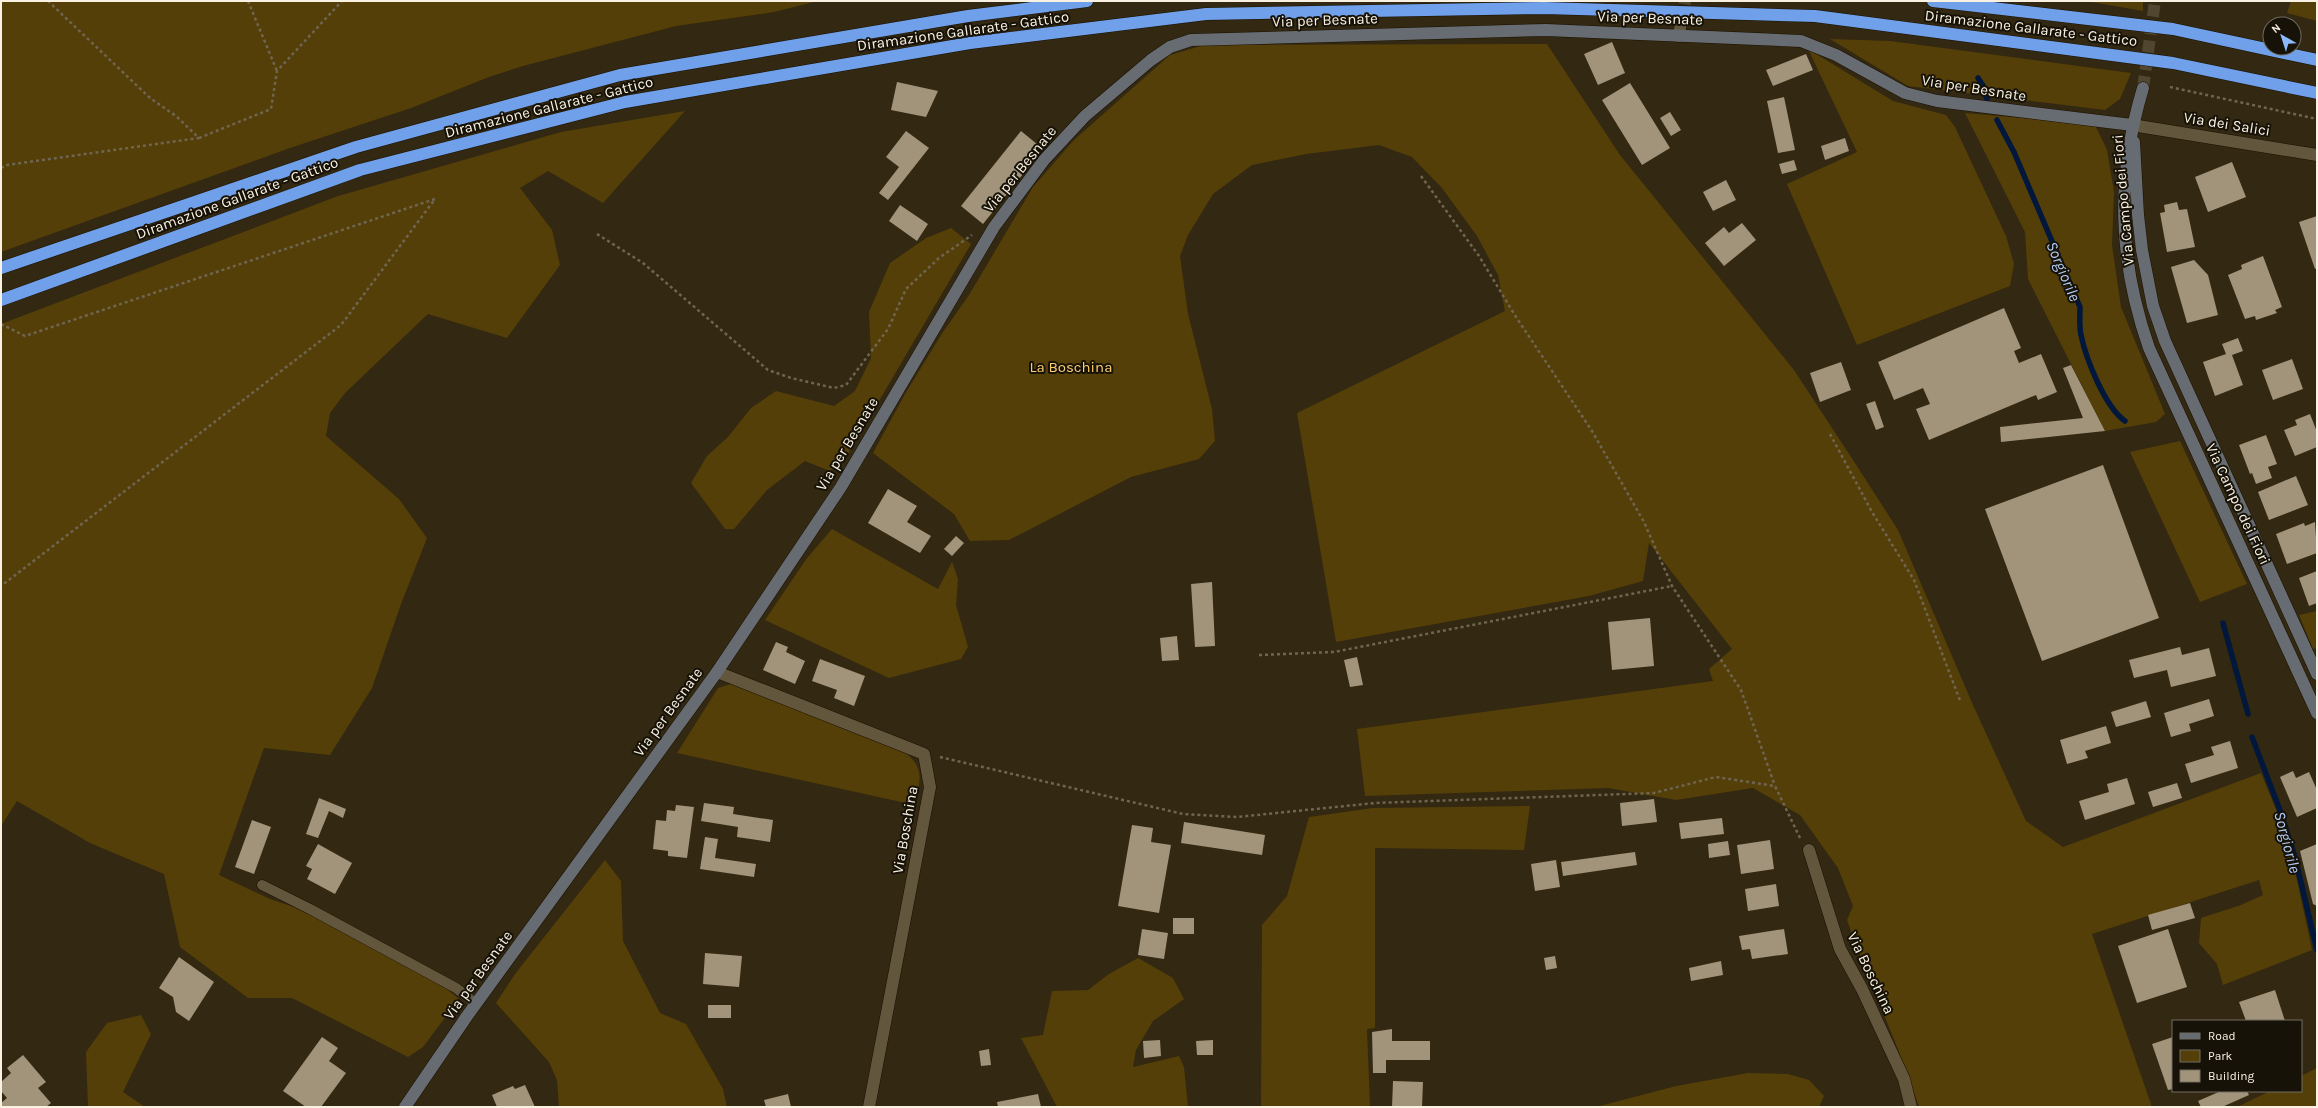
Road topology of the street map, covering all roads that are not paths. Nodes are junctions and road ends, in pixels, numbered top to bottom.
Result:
1 (1087, 1) edge
2 (1933, 1) edge
3 (1681, 23) tunnel mouth
4 (1679, 36) junction
5 (2317, 60) edge
6 (2143, 88) tunnel mouth
7 (2317, 93) edge
8 (2132, 125) junction
9 (2317, 155) edge
10 (1, 268) edge
11 (1, 300) edge
12 (717, 672) junction
13 (2317, 674) edge
14 (2317, 713) edge
15 (1808, 850) road end
16 (262, 885) dead end
17 (476, 1004) junction
18 (405, 1107) edge
19 (869, 1107) edge
20 (1911, 1107) edge

1 - 10 highway, Diramazione Gallarate - Gattico
2 - 5 highway, Diramazione Gallarate - Gattico
3 - 4 street
4 - 8 street, Via per Besnate
4 - 12 street, Via per Besnate
6 - 8 street
7 - 11 highway, Diramazione Gallarate - Gattico
8 - 9 street, Via dei Salici
8 - 13 street, Via Campo dei Fiori
8 - 14 street, Via Campo dei Fiori
12 - 17 street, Via per Besnate
12 - 19 street, Via Boschina
15 - 20 street, Via Boschina
16 - 17 lane
17 - 18 street, Via per Besnate

